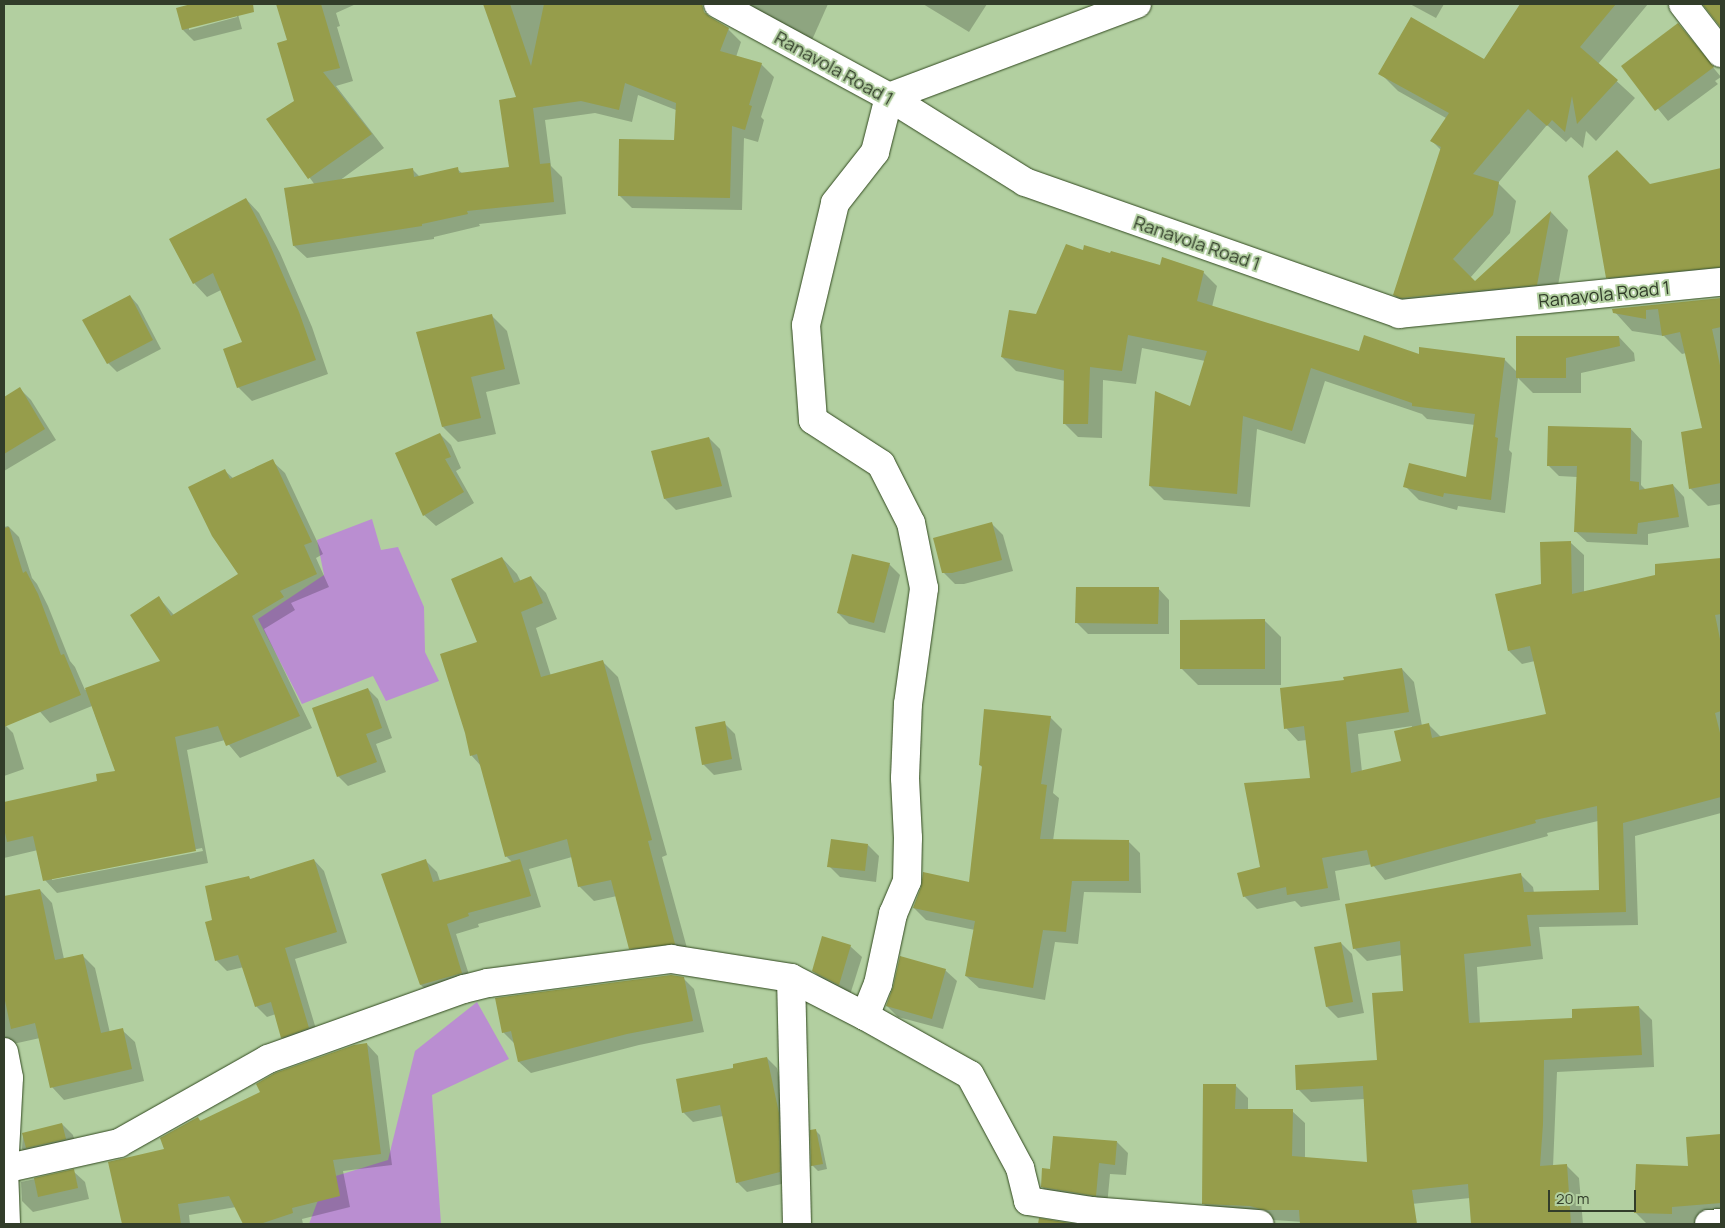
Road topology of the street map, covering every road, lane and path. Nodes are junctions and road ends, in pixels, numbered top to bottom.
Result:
1 (718, 4) edge
2 (1137, 4) edge
3 (1683, 4) edge
4 (1721, 53) edge
5 (889, 97) junction
6 (1721, 282) edge
7 (791, 978) junction
8 (865, 1016) junction
9 (4, 1052) edge
10 (4, 1169) edge
11 (1721, 1223) edge
12 (6, 1224) edge
13 (797, 1224) edge
14 (1259, 1224) edge
15 (1709, 1224) edge

1 - 5 street, Ranavola Road 1
2 - 5 street
3 - 4 street
5 - 6 street, Ranavola Road 1
5 - 8 street
7 - 8 street
7 - 10 street
7 - 13 street
8 - 14 street
9 - 10 street
10 - 12 street
11 - 15 street

